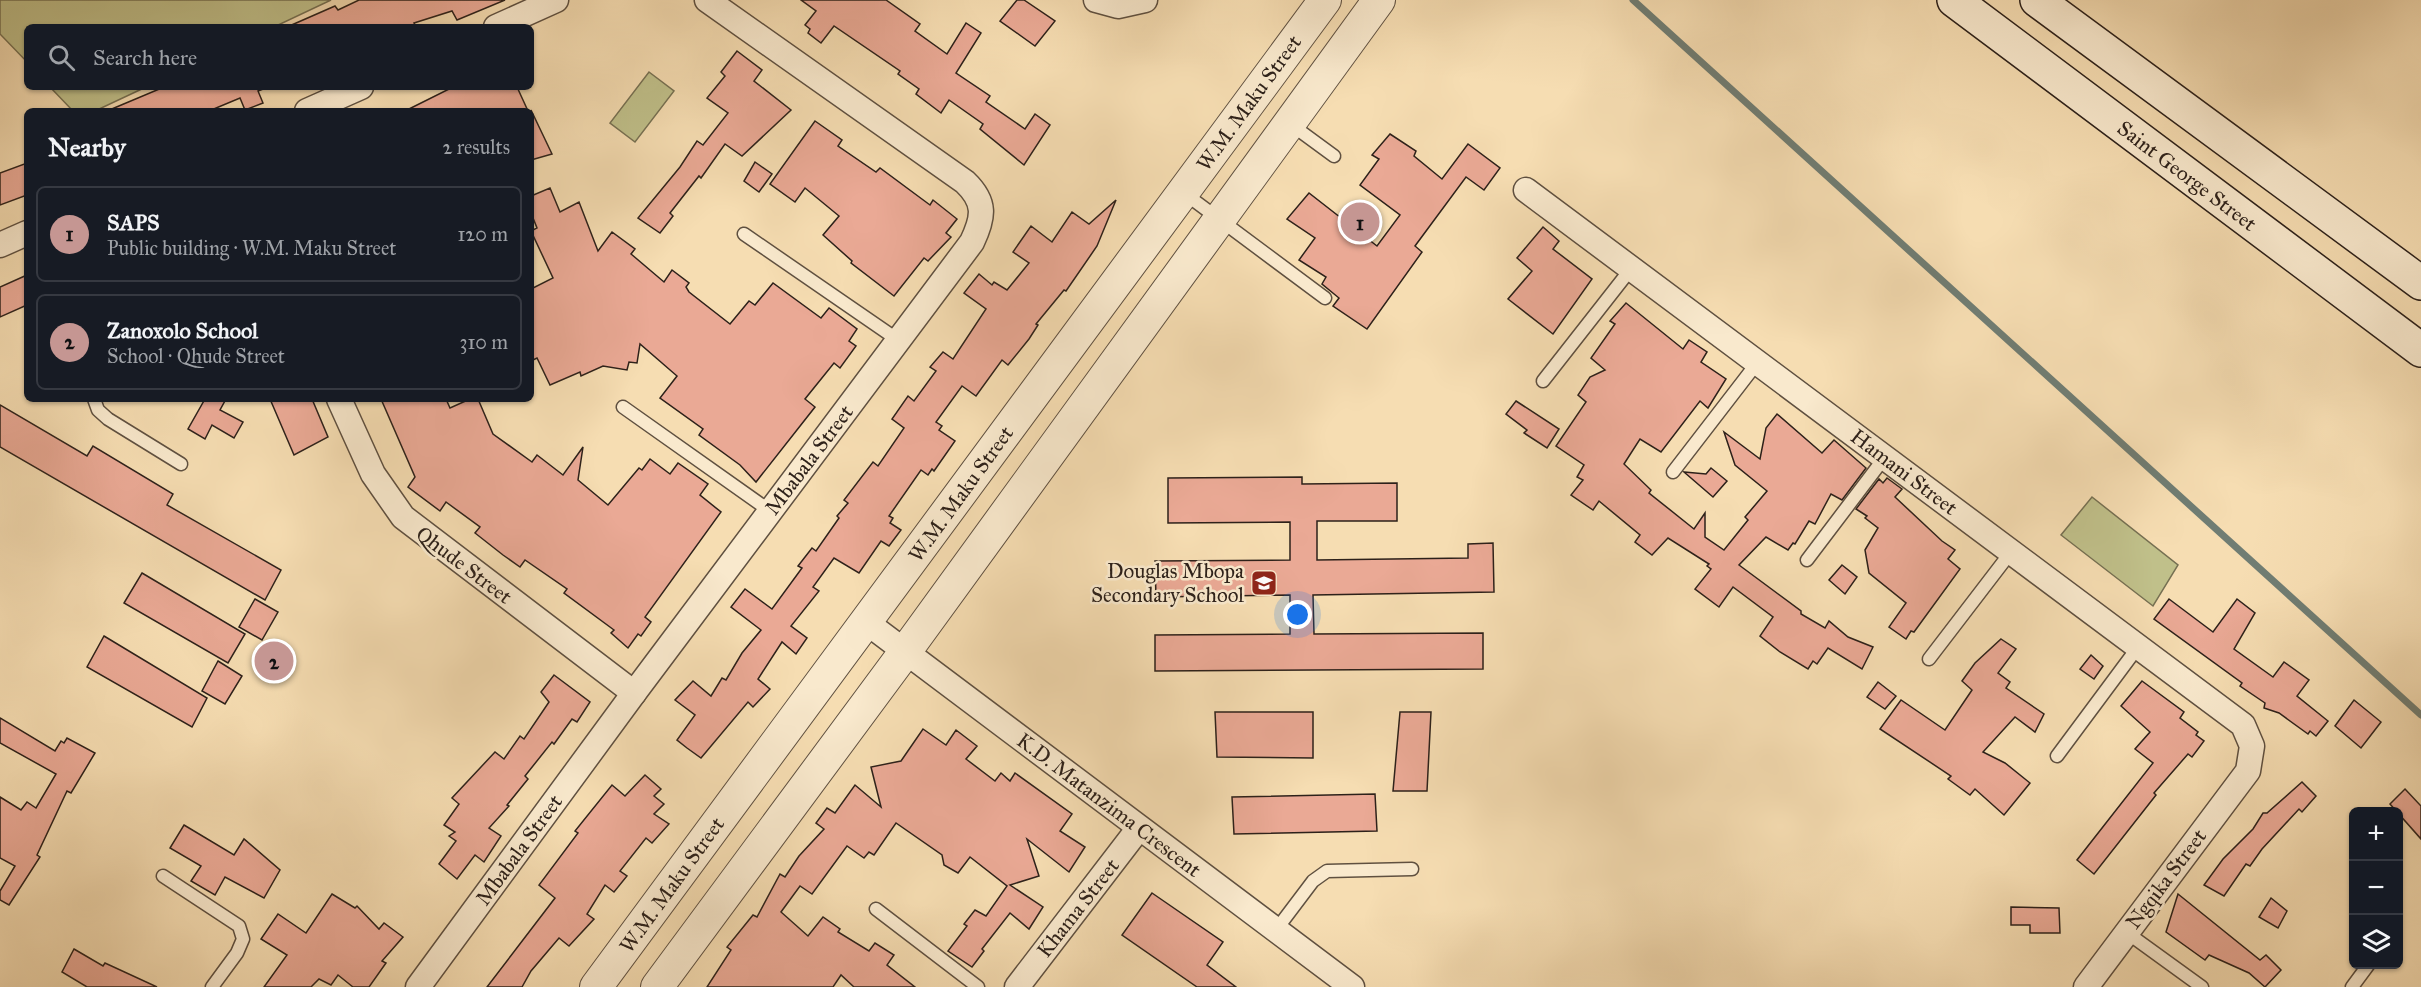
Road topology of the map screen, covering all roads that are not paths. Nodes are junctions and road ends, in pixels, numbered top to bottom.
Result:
1 (556, 0) edge
2 (707, 0) edge
3 (1096, 0) edge
4 (1145, 0) edge
5 (1325, 0) edge
6 (1379, 0) edge
7 (1954, 0) edge
8 (2037, 0) edge
9 (503, 24) edge
10 (354, 90) edge
11 (314, 108) edge
12 (1289, 123) junction
13 (1334, 156) dead end
14 (1526, 190) dead end
15 (1183, 192) junction
16 (1220, 219) junction
17 (24, 234) edge
18 (744, 234) dead end
19 (0, 244) edge
20 (1630, 270) junction
21 (2421, 283) edge
22 (1325, 298) dead end
23 (898, 340) junction
24 (2421, 350) edge
25 (1757, 363) junction
26 (1543, 381) dead end
27 (95, 402) edge
28 (340, 402) edge
29 (623, 407) dead end
30 (1884, 457) junction
31 (181, 464) dead end
32 (1673, 472) dead end
33 (770, 511) junction
34 (2011, 552) junction
35 (1807, 560) dead end
36 (866, 622) junction
37 (2138, 647) junction
38 (905, 652) junction
39 (1929, 659) dead end
40 (634, 693) junction
41 (2057, 756) dead end
42 (2248, 771) joint
43 (1139, 828) junction
44 (1412, 869) dead end
45 (163, 876) dead end
46 (876, 909) dead end
47 (1276, 930) junction
48 (2126, 932) junction
49 (2365, 969) edge
50 (212, 987) edge
51 (418, 987) edge
52 (596, 987) edge
53 (657, 987) edge
54 (978, 987) edge
55 (1017, 987) edge
56 (1352, 987) edge
57 (2086, 987) edge
58 (2202, 987) edge
59 (2352, 987) edge

1 - 9 street
2 - 23 street, Mbabala Street
3 - 4 street
5 - 15 street, W.M. Maku Street
6 - 12 street
7 - 24 main road, Saint George Street
8 - 21 main road
10 - 11 street
12 - 13 lane
12 - 16 street
14 - 20 street, Hamani Street
15 - 16 lane
15 - 36 street, W.M. Maku Street
16 - 22 lane
16 - 38 street
17 - 19 street
18 - 23 lane
20 - 25 street, Hamani Street
20 - 26 lane
23 - 33 street, Mbabala Street
25 - 30 street, Hamani Street
25 - 32 lane
27 - 31 lane
28 - 40 street, Qhude Street
29 - 33 lane
30 - 34 street, Hamani Street
30 - 35 lane
33 - 40 street, Mbabala Street
34 - 37 street, Hamani Street
34 - 39 lane
36 - 38 street, K.D. Matanzima Crescent
36 - 52 street, W.M. Maku Street
37 - 41 lane
37 - 42 street, Hamani Street
38 - 43 street, K.D. Matanzima Crescent
38 - 53 street
40 - 51 street, Mbabala Street
42 - 48 street, Ngqika Street
43 - 47 street, K.D. Matanzima Crescent
43 - 55 street, Khama Street
44 - 47 lane
45 - 50 lane
46 - 54 lane
47 - 56 street, K.D. Matanzima Crescent
48 - 57 street, Ngqika Street
48 - 58 lane
49 - 59 lane

